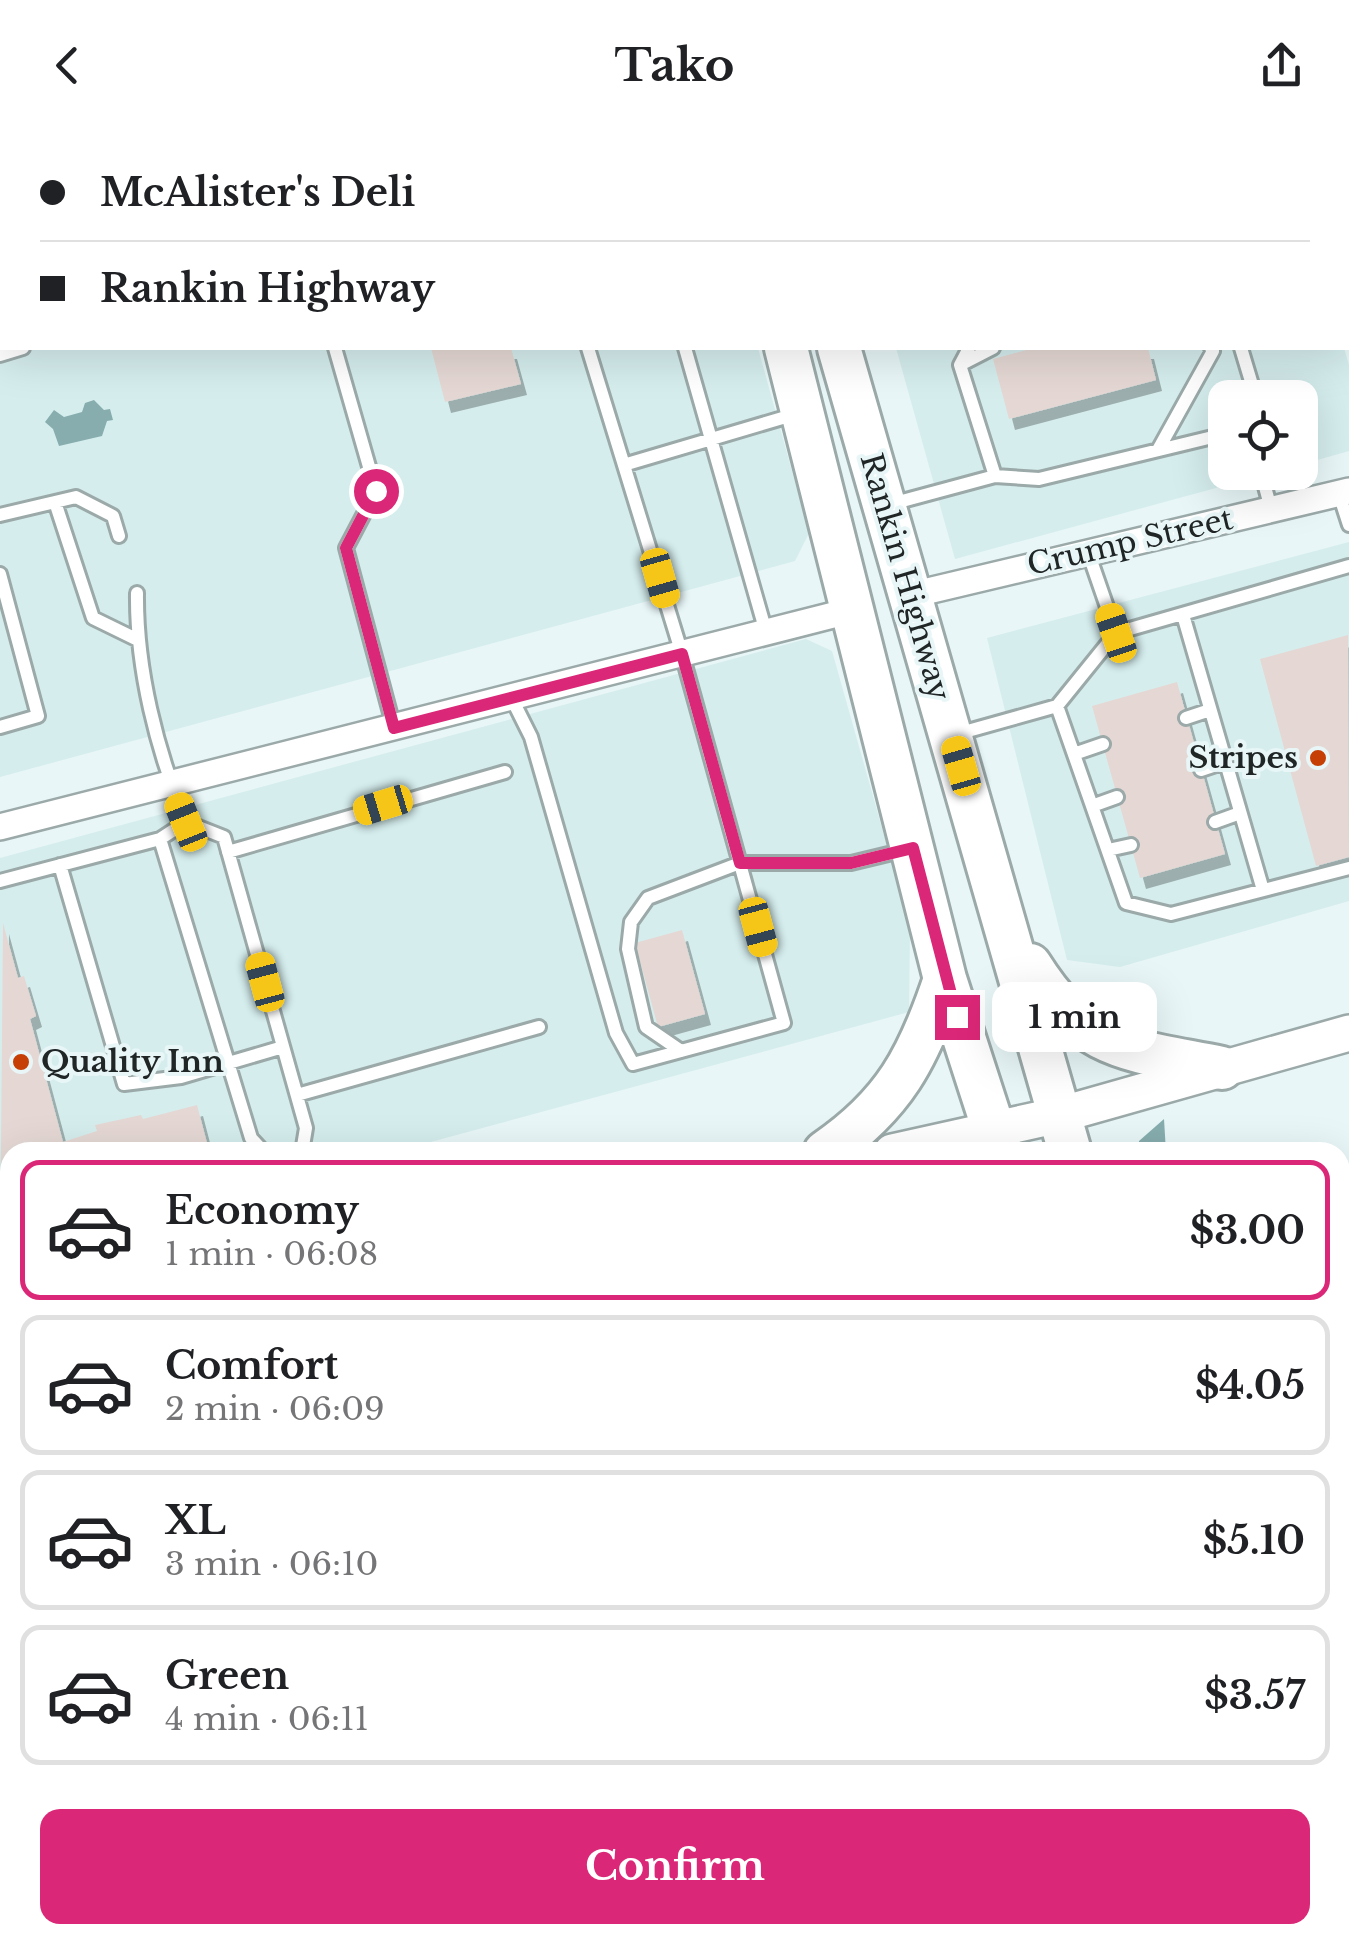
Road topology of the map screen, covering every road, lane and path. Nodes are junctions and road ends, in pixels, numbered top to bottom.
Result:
1 (336, 350) edge
2 (589, 350) edge
3 (686, 350) edge
4 (787, 350) edge
5 (800, 350) edge
6 (840, 350) edge
7 (969, 350) edge
8 (989, 350) edge
9 (1212, 350) edge
10 (1243, 350) edge
11 (960, 364) junction
12 (1251, 380) edge
13 (803, 412) junction
14 (1208, 438) edge
15 (708, 439) junction
16 (1158, 450) junction
17 (627, 464) junction
18 (994, 476) junction
19 (1266, 490) edge
20 (1344, 492) edge
21 (55, 502) junction
22 (883, 506) junction
23 (1272, 508) junction
24 (0, 515) edge
25 (1349, 525) edge
26 (119, 536) dead end
27 (1088, 552) junction
28 (1349, 566) edge
29 (0, 574) edge
30 (137, 593) dead end
31 (911, 595) junction
32 (853, 610) junction
33 (1183, 615) junction
34 (766, 632) junction
35 (1116, 633) junction
36 (136, 639) junction
37 (682, 654) junction
38 (511, 698) junction
39 (1057, 706) junction
40 (1210, 710) junction
41 (1186, 718) dead end
42 (0, 726) edge
43 (394, 728) junction
44 (952, 735) junction
45 (1103, 744) dead end
46 (1074, 754) junction
47 (1224, 762) junction
48 (1201, 770) dead end
49 (505, 772) dead end
50 (170, 783) junction
51 (1118, 797) dead end
52 (1092, 806) junction
53 (1240, 814) junction
54 (186, 822) junction
55 (1215, 822) dead end
56 (0, 828) edge
57 (160, 839) junction
58 (1131, 845) dead end
59 (913, 848) junction
60 (1108, 850) junction
61 (228, 852) junction
62 (988, 860) junction
63 (740, 863) junction
64 (60, 865) junction
65 (1349, 868) edge
66 (0, 882) edge
67 (1263, 890) junction
68 (1010, 934) junction
69 (945, 979) junction
70 (539, 1027) dead end
71 (1349, 1033) edge
72 (283, 1047) junction
73 (682, 1051) junction
74 (228, 1064) junction
75 (1222, 1068) junction
76 (297, 1095) junction
77 (1064, 1134) edge
78 (997, 1141) edge
79 (255, 1142) edge
80 (304, 1142) edge
81 (840, 1142) edge

1 - 43 lane
2 - 17 lane
3 - 15 lane
4 - 13 highway, Rankin Highway
5 - 31 highway
6 - 22 highway, Rankin Highway
7 - 11 lane
8 - 11 lane
9 - 16 lane
10 - 12 lane
11 - 18 lane
13 - 15 lane
13 - 32 highway, Rankin Highway
14 - 16 lane
15 - 17 lane
15 - 34 lane
16 - 18 lane
17 - 37 lane
18 - 22 lane
19 - 23 lane
20 - 23 street, Crump Street
20 - 25 lane
21 - 24 lane
21 - 26 lane
21 - 36 lane
22 - 31 highway, Rankin Highway
23 - 27 street, Crump Street
27 - 31 street, Crump Street
27 - 35 lane
28 - 33 lane
29 - 42 lane
30 - 36 lane
31 - 44 highway, Rankin Highway
32 - 34 street
32 - 59 highway, Rankin Highway
32 - 62 highway
33 - 35 lane
33 - 40 lane
34 - 37 street
35 - 39 lane
36 - 50 lane
37 - 38 street
37 - 63 lane
38 - 43 street
38 - 73 lane
39 - 44 lane
39 - 46 lane
40 - 41 lane
40 - 47 lane
43 - 50 street
44 - 62 highway, Rankin Highway
45 - 46 lane
46 - 52 lane
47 - 48 lane
47 - 53 lane
49 - 61 lane
50 - 54 lane
50 - 56 street
51 - 52 lane
52 - 60 lane
53 - 55 lane
53 - 67 lane
54 - 57 lane
54 - 61 lane
57 - 64 lane
57 - 74 lane
58 - 60 lane
59 - 63 lane
59 - 69 highway, Rankin Highway
60 - 67 lane
61 - 72 lane
62 - 68 highway, Rankin Highway
63 - 73 lane
63 - 73 lane
64 - 66 lane
64 - 74 lane
65 - 67 lane
68 - 75 highway
68 - 77 highway, Rankin Highway
69 - 78 highway, Rankin Highway
69 - 81 highway
70 - 76 lane
71 - 75 main road
72 - 74 lane
72 - 76 lane
74 - 79 lane
75 - 77 main road
76 - 80 lane
77 - 78 main road

